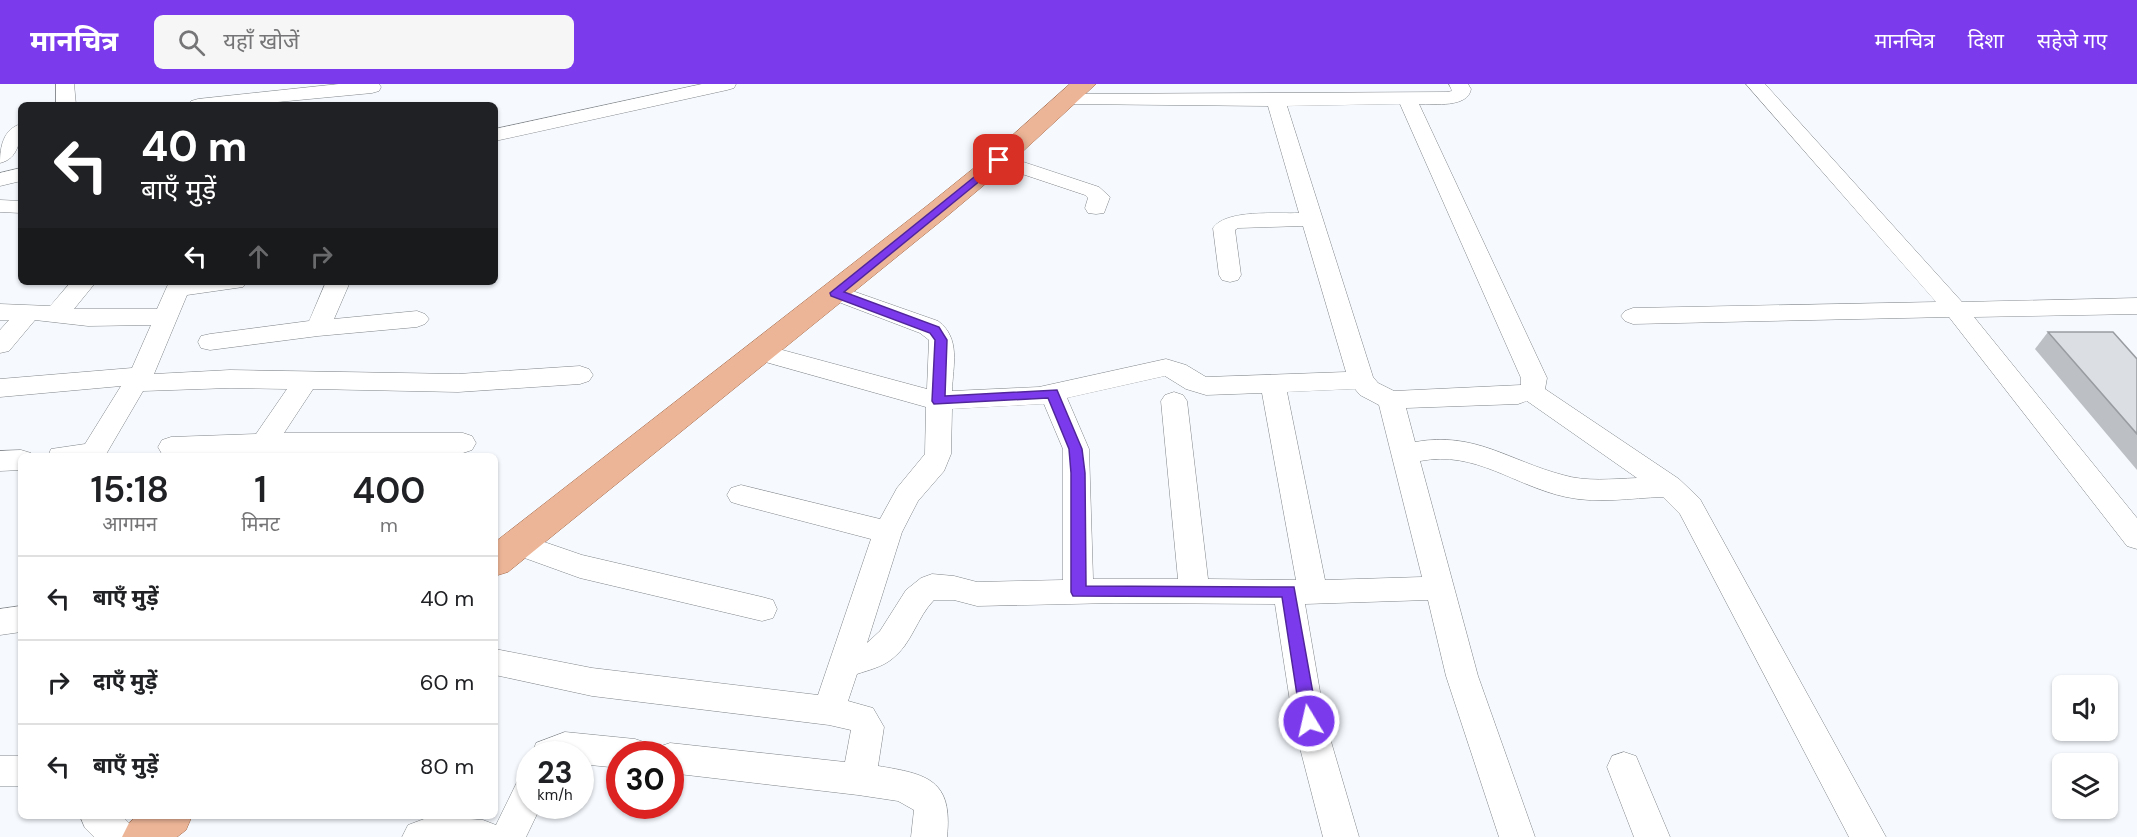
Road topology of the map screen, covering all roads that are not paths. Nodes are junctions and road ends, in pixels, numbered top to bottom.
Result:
1 (65, 84) edge
2 (727, 84) edge
3 (1458, 84) edge
4 (1755, 84) edge
5 (373, 86) edge
6 (1076, 91) edge
7 (1407, 98) junction
8 (1276, 100) junction
9 (66, 102) edge
10 (223, 102) edge
11 (362, 102) edge
12 (18, 128) edge
13 (0, 129) edge
14 (18, 132) edge
15 (498, 134) edge
16 (0, 157) edge
17 (999, 160) junction
18 (18, 175) edge
19 (0, 180) edge
20 (0, 206) edge
21 (18, 207) edge
22 (1096, 208) dead end
23 (1311, 219) junction
24 (1230, 275) dead end
25 (81, 285) edge
26 (180, 285) edge
27 (337, 285) edge
28 (836, 293) junction
29 (2137, 306) edge
30 (1957, 311) junction
31 (0, 312) edge
32 (29, 312) junction
33 (57, 314) junction
34 (1633, 316) dead end
35 (167, 317) junction
36 (417, 319) dead end
37 (318, 328) junction
38 (210, 342) dead end
39 (0, 345) edge
40 (760, 352) junction
41 (580, 375) dead end
42 (137, 380) junction
43 (306, 380) junction
44 (1361, 380) junction
45 (1273, 383) junction
46 (0, 388) edge
47 (1530, 391) junction
48 (1052, 393) junction
49 (1391, 400) junction
50 (939, 401) junction
51 (1174, 401) dead end
52 (264, 442) junction
53 (463, 443) dead end
54 (171, 447) dead end
55 (93, 453) edge
56 (1405, 454) junction
57 (18, 460) edge
58 (0, 461) edge
59 (1668, 486) junction
60 (741, 495) dead end
61 (888, 532) junction
62 (2137, 538) edge
63 (518, 544) junction
64 (498, 560) edge
65 (1439, 588) junction
66 (1194, 591) junction
67 (1078, 592) junction
68 (1301, 592) junction
69 (762, 609) dead end
70 (18, 620) edge
71 (0, 622) edge
72 (498, 663) edge
73 (845, 665) junction
74 (829, 711) junction
75 (684, 760) edge
76 (1624, 767) dead end
77 (0, 771) edge
78 (18, 771) edge
79 (858, 779) junction
80 (100, 819) edge
81 (167, 819) edge
82 (517, 819) edge
83 (119, 837) edge
84 (144, 837) edge
85 (420, 837) edge
86 (483, 837) edge
87 (508, 837) edge
88 (929, 837) edge
89 (1341, 837) edge
90 (1517, 837) edge
91 (1652, 837) edge
92 (1868, 837) edge

1 - 9 street
2 - 15 street
3 - 7 street
4 - 30 street
5 - 10 street
5 - 11 street
6 - 8 street
6 - 17 main road
7 - 8 street
7 - 47 street
8 - 23 street
12 - 13 street
14 - 16 street
17 - 22 street
17 - 28 main road
18 - 19 street
20 - 21 street
23 - 24 street
23 - 44 street
25 - 33 street
26 - 35 street
27 - 37 street
28 - 40 main road
28 - 50 street
29 - 30 street
30 - 34 street
30 - 62 street
31 - 32 street
32 - 33 street
32 - 39 street
33 - 35 street
35 - 42 street
36 - 37 street
37 - 38 street
40 - 50 street
40 - 63 main road
41 - 43 street
42 - 43 street
42 - 46 street
42 - 55 street
43 - 52 street
44 - 45 street
44 - 49 street
45 - 48 street
45 - 68 street
47 - 49 street
47 - 59 street
48 - 50 street
48 - 67 street
49 - 56 street
50 - 61 street
51 - 66 street
52 - 53 street
52 - 54 street
56 - 59 street
56 - 65 street
57 - 58 street
59 - 92 street
60 - 61 street
61 - 73 street
63 - 64 main road
63 - 69 street
65 - 68 street
65 - 90 street
66 - 67 street
66 - 68 street
67 - 73 street
68 - 89 street
70 - 71 street
72 - 74 street
73 - 74 street
74 - 79 street
75 - 79 street
76 - 91 street
77 - 78 street
79 - 88 street
80 - 83 street
81 - 84 main road
82 - 87 street
85 - 86 street

